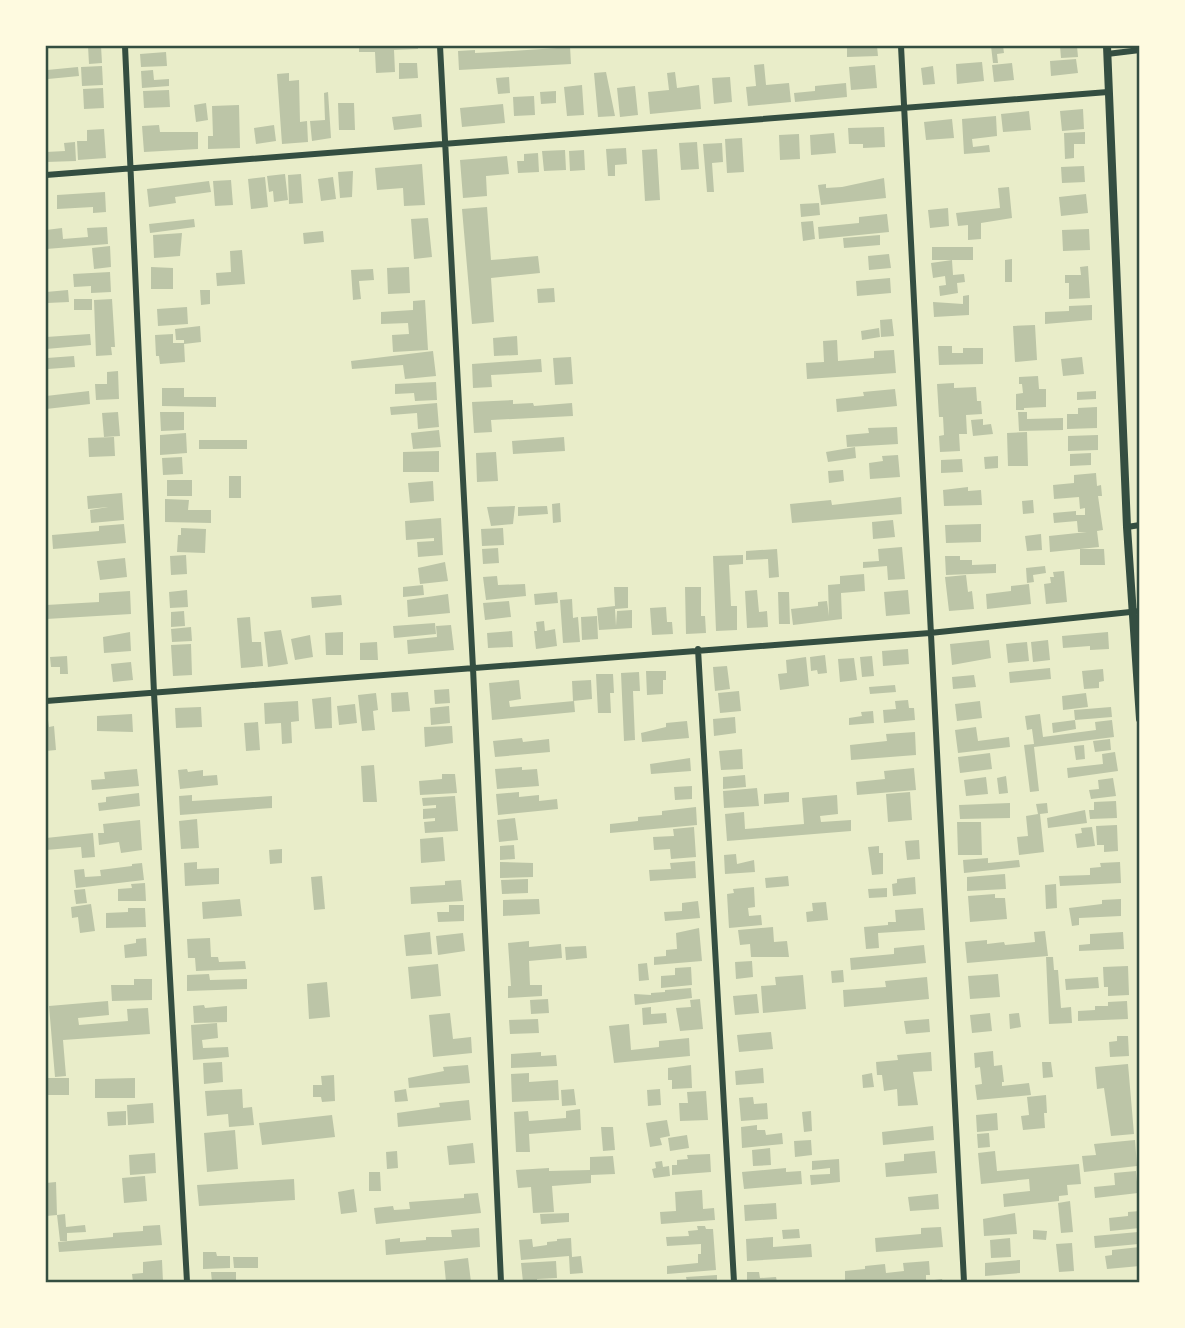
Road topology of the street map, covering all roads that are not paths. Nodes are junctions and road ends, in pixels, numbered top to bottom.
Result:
1 (125, 46) edge
2 (440, 46) edge
3 (901, 46) edge
4 (1107, 50) edge
5 (1139, 50) edge
6 (1108, 92) junction
7 (904, 108) junction
8 (444, 145) junction
9 (131, 170) junction
10 (46, 176) edge
11 (1139, 525) edge
12 (1128, 527) junction
13 (1136, 611) edge
14 (930, 633) junction
15 (698, 649) junction
16 (473, 668) junction
17 (154, 694) junction
18 (46, 701) edge
19 (1139, 719) edge
20 (187, 1283) edge
21 (502, 1283) edge
22 (734, 1283) edge
23 (964, 1283) edge

1 - 9 street
2 - 8 street
3 - 7 street
4 - 5 street
4 - 6 street
6 - 7 street
6 - 12 street
7 - 8 street
7 - 14 street
8 - 9 street
8 - 16 street
9 - 10 street
9 - 17 street
11 - 12 street
12 - 13 street
13 - 14 street
13 - 19 street
14 - 15 street
14 - 23 street
15 - 16 street
15 - 22 street
16 - 17 street
16 - 21 street
17 - 18 street
17 - 20 street

